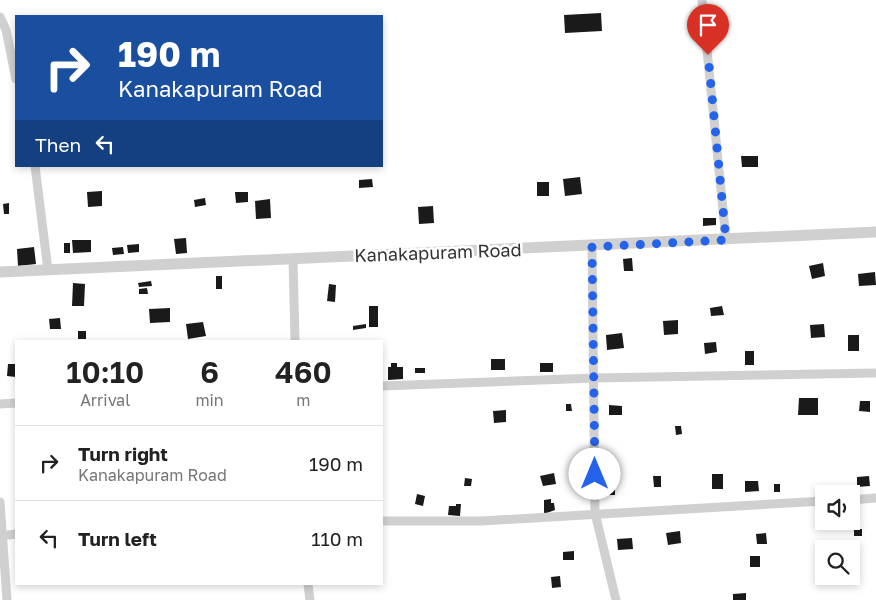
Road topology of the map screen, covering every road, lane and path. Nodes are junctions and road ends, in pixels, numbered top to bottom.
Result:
1 (702, 0) edge
2 (0, 17) edge
3 (15, 74) edge
4 (35, 167) edge
5 (876, 232) edge
6 (726, 240) junction
7 (592, 247) junction
8 (293, 258) junction
9 (48, 270) junction
10 (0, 272) edge
11 (295, 340) edge
12 (876, 373) edge
13 (595, 378) junction
14 (383, 386) edge
15 (15, 403) edge
16 (0, 404) edge
17 (876, 498) edge
18 (860, 499) edge
19 (815, 501) edge
20 (0, 502) edge
21 (595, 513) junction
22 (383, 521) edge
23 (15, 534) edge
24 (1, 536) edge
25 (308, 585) edge
26 (7, 600) edge
27 (310, 600) edge
28 (616, 600) edge

1 - 6 street
2 - 3 street
4 - 9 street
5 - 6 street, Kanakapuram Road
6 - 7 street, Kanakapuram Road
7 - 8 street, Kanakapuram Road
7 - 13 street
8 - 9 street, Kanakapuram Road
8 - 11 street
9 - 10 street, Kanakapuram Road
12 - 13 street
13 - 14 street
13 - 21 street
15 - 16 street
17 - 18 street
19 - 21 street
20 - 24 street
21 - 22 street
21 - 28 street
23 - 24 street
24 - 26 street
25 - 27 street

